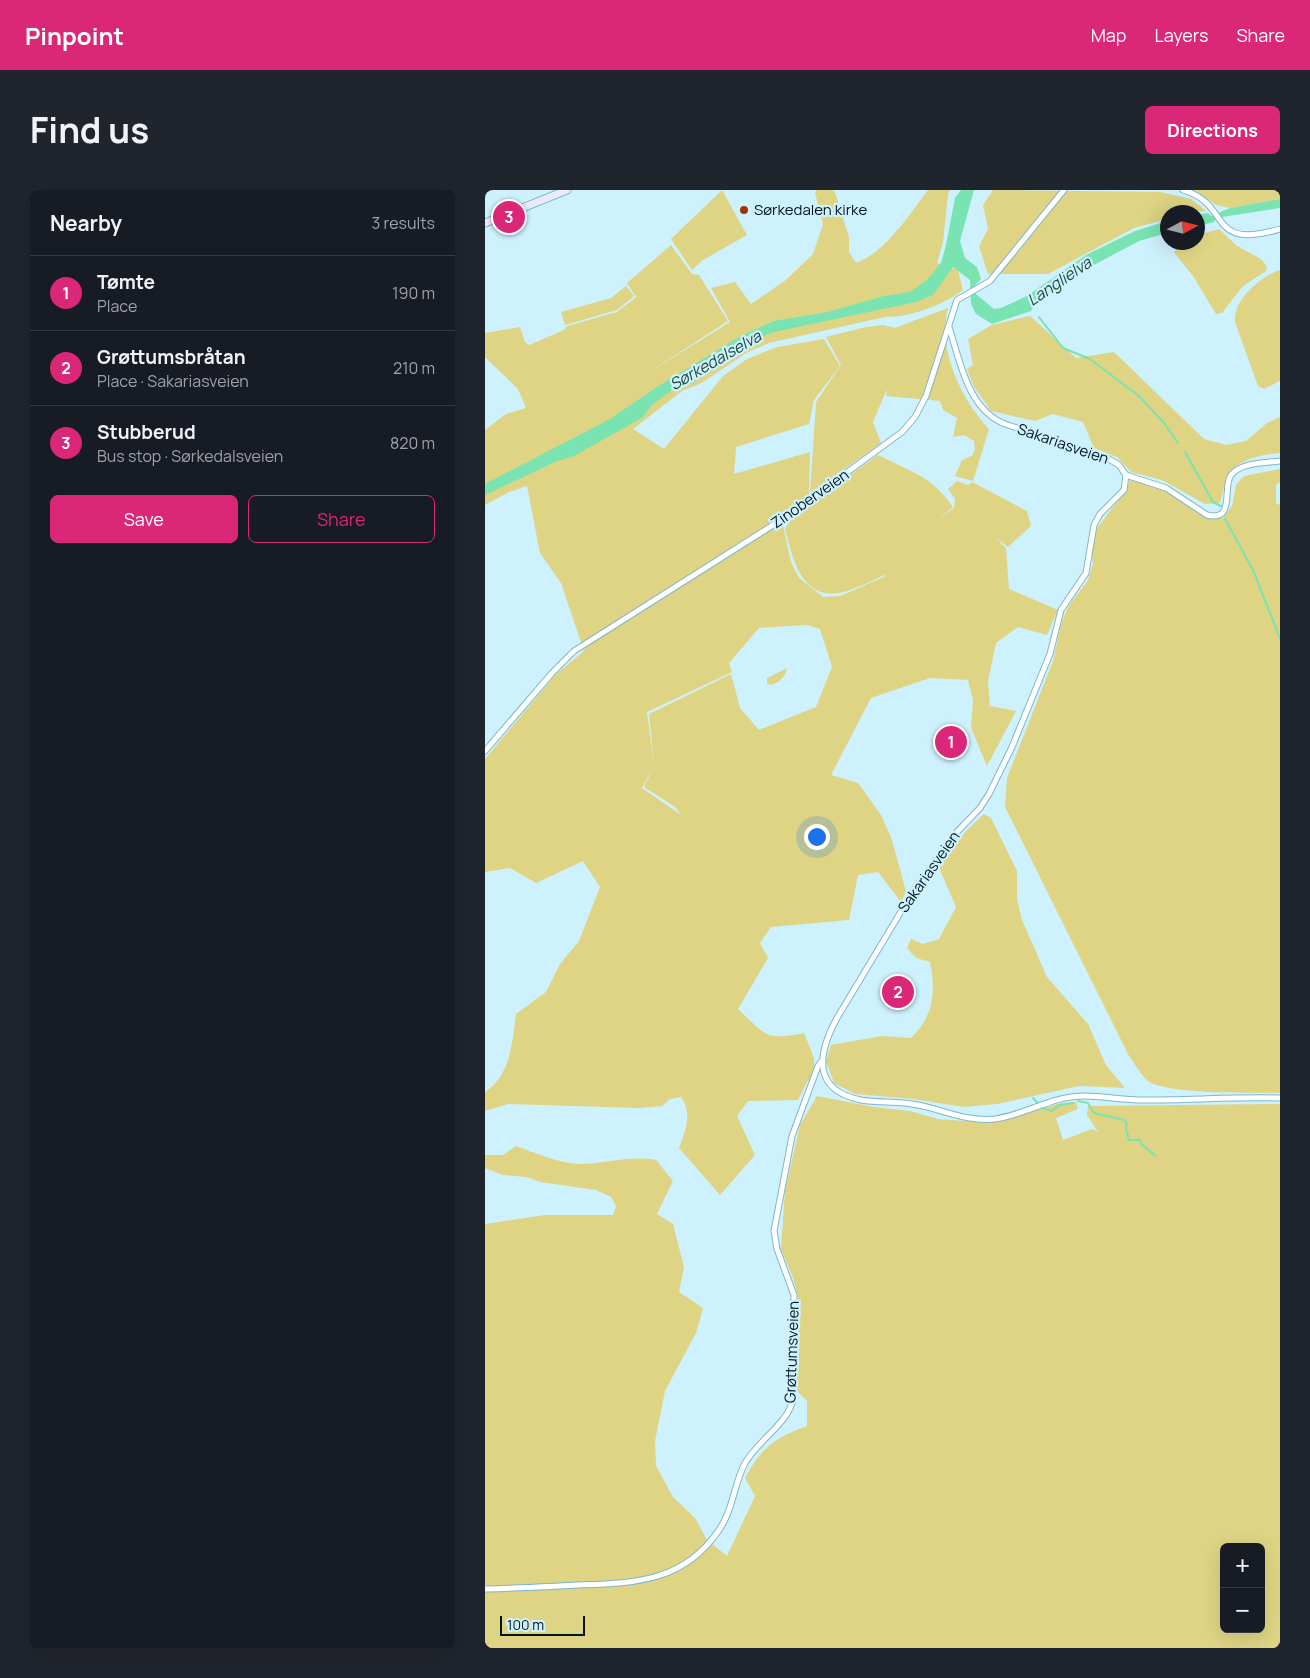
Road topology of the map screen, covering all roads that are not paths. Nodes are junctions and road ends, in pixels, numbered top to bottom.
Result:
1 (567, 190) edge
2 (1064, 190) edge
3 (1183, 190) edge
4 (485, 223) edge
5 (1280, 230) edge
6 (949, 326) junction
7 (1280, 461) edge
8 (1126, 475) junction
9 (485, 751) edge
10 (821, 1062) junction
11 (1280, 1098) edge
12 (485, 1589) edge

1 - 4 street
2 - 6 street, Zinoberveien
3 - 5 street
6 - 8 street, Sakariasveien
6 - 9 street, Zinoberveien
7 - 8 street
8 - 10 street, Sakariasveien
10 - 11 street
10 - 12 street, Grøttumsveien

